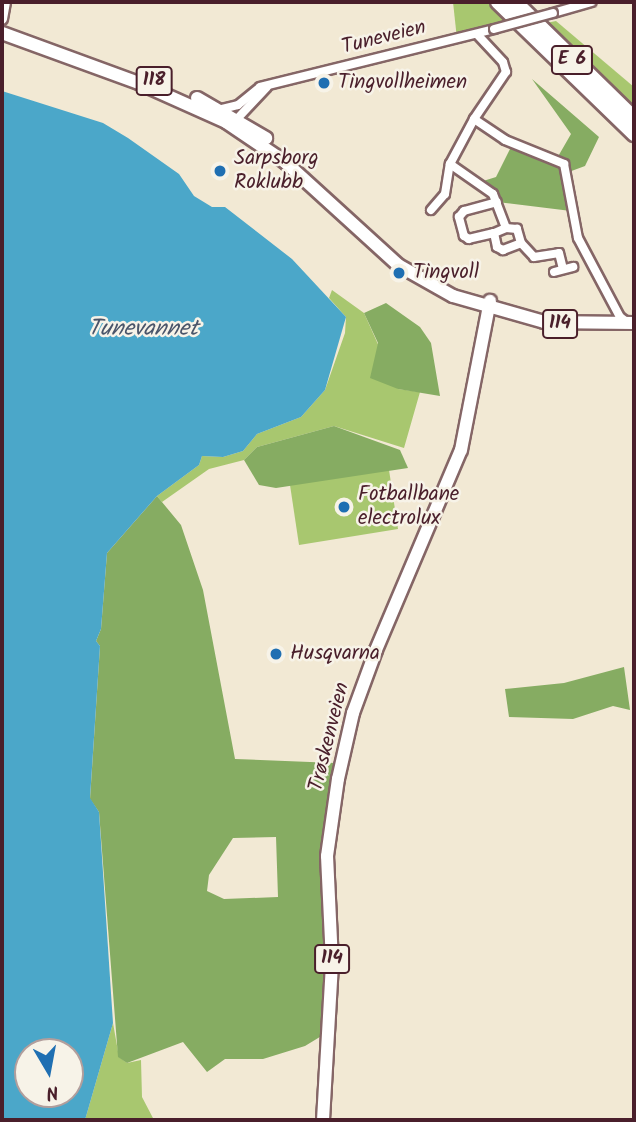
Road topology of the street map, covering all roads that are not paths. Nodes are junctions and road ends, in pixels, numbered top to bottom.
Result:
1 (5, 2) edge
2 (498, 2) edge
3 (515, 2) edge
4 (591, 2) edge
5 (2, 21) edge
6 (2, 33) edge
7 (477, 34) junction
8 (267, 87) junction
9 (224, 116) junction
10 (474, 119) junction
11 (240, 120) junction
12 (631, 125) edge
13 (634, 142) edge
14 (450, 164) junction
15 (321, 192) junction
16 (498, 202) junction
17 (431, 210) dead end
18 (506, 228) junction
19 (494, 233) junction
20 (521, 243) junction
21 (573, 267) dead end
22 (489, 305) junction
23 (629, 320) edge
24 (323, 1120) edge

1 - 5 street
2 - 12 highway, E 6
3 - 12 highway, E 6
4 - 7 street, Tuneveien, bridge
5 - 9 main road, 118
6 - 9 main road, 118
7 - 8 street, Tuneveien
7 - 10 street
8 - 9 street, Tuneveien
8 - 11 street
9 - 11 main road, 118
9 - 15 main road, 118
10 - 14 street
10 - 23 street
11 - 15 main road, 118
12 - 13 highway, E 6
14 - 16 street
14 - 17 street
15 - 22 main road, 118
16 - 18 street
16 - 19 street
18 - 19 street
18 - 20 street
19 - 20 street
20 - 21 street
22 - 23 main road, 114
22 - 24 main road, Trøskenveien / 114

